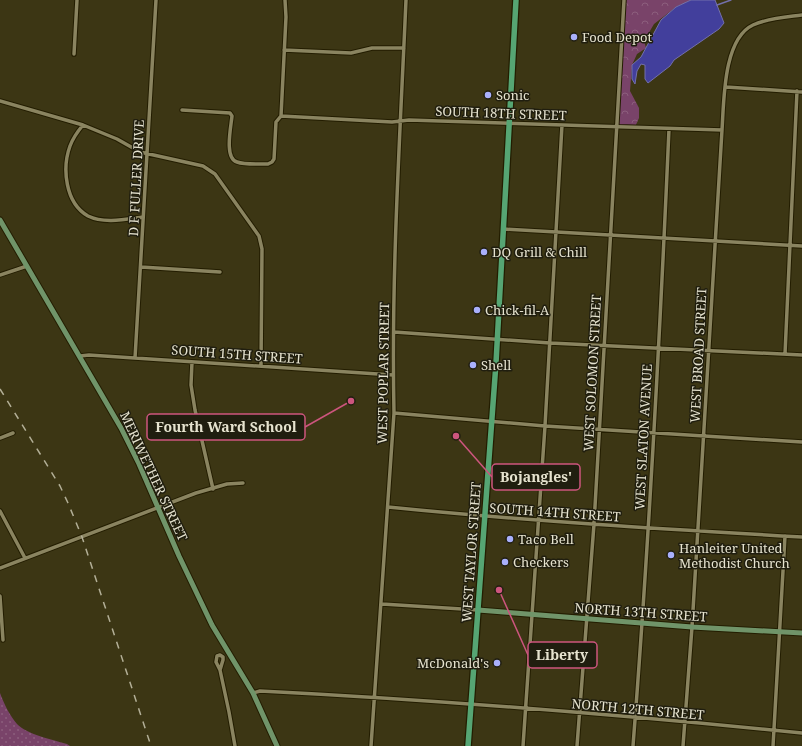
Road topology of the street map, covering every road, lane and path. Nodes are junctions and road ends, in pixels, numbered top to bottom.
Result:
1 (77, 0) edge
2 (156, 0) edge
3 (285, 0) edge
4 (406, 0) edge
5 (516, 0) edge
6 (624, 0) edge
7 (802, 15) edge
8 (404, 48) junction
9 (284, 50) junction
10 (74, 54) dead end
11 (726, 87) junction
12 (797, 91) junction
13 (802, 92) edge
14 (0, 101) edge
15 (182, 110) dead end
16 (281, 116) junction
17 (400, 121) junction
18 (509, 124) junction
19 (83, 125) junction
20 (562, 125) junction
21 (616, 127) junction
22 (669, 129) junction
23 (722, 130) junction
24 (147, 154) junction
25 (143, 217) junction
26 (0, 220) edge
27 (503, 229) junction
28 (556, 232) junction
29 (610, 235) junction
30 (664, 238) junction
31 (715, 241) junction
32 (791, 246) junction
33 (802, 246) edge
34 (27, 266) junction
35 (141, 267) junction
36 (220, 272) dead end
37 (0, 275) edge
38 (394, 332) junction
39 (497, 339) junction
40 (550, 342) junction
41 (604, 345) junction
42 (658, 348) junction
43 (709, 350) junction
44 (785, 354) junction
45 (802, 355) edge
46 (80, 356) junction
47 (135, 358) junction
48 (192, 362) junction
49 (261, 366) junction
50 (394, 375) junction
51 (394, 413) junction
52 (492, 421) junction
53 (545, 426) junction
54 (599, 429) junction
55 (653, 432) junction
56 (13, 433) dead end
57 (703, 436) junction
58 (0, 438) edge
59 (802, 442) edge
60 (244, 483) dead end
61 (213, 489) junction
62 (158, 508) junction
63 (388, 508) junction
64 (0, 511) edge
65 (485, 517) junction
66 (539, 521) junction
67 (594, 524) junction
68 (648, 528) junction
69 (697, 532) junction
70 (785, 536) junction
71 (802, 537) edge
72 (25, 558) junction
73 (0, 568) edge
74 (0, 596) edge
75 (382, 604) junction
76 (478, 610) junction
77 (533, 615) junction
78 (587, 618) junction
79 (642, 622) junction
80 (692, 626) junction
81 (779, 632) junction
82 (802, 633) edge
83 (3, 640) dead end
84 (220, 670) dead end
85 (253, 693) junction
86 (375, 697) junction
87 (471, 705) junction
88 (526, 709) junction
89 (580, 714) junction
90 (635, 717) junction
91 (684, 723) junction
92 (774, 730) junction
93 (802, 733) edge
94 (235, 746) edge
95 (277, 746) edge
96 (371, 746) edge
97 (468, 746) edge
98 (523, 746) edge
99 (578, 746) edge
100 (633, 746) edge
101 (683, 746) edge
102 (773, 746) edge

1 - 10 street
2 - 24 street, D F FULLER DRIVE
3 - 9 street
4 - 8 street, WEST POPLAR STREET
5 - 18 main road, WEST TAYLOR STREET
6 - 21 street, WEST SOLOMON STREET
7 - 11 street, WEST BROAD STREET
8 - 9 street
8 - 17 street, WEST POPLAR STREET
9 - 16 street
11 - 12 street
11 - 23 street, WEST BROAD STREET
12 - 13 street
12 - 32 street
14 - 19 street
15 - 16 street
16 - 17 street, SOUTH 18TH STREET
17 - 18 street, SOUTH 18TH STREET
17 - 38 street, WEST POPLAR STREET
18 - 20 street, SOUTH 18TH STREET
18 - 27 main road, WEST TAYLOR STREET
19 - 24 street
19 - 25 street
20 - 21 street, SOUTH 18TH STREET
20 - 28 street
21 - 22 street, SOUTH 18TH STREET
21 - 29 street, WEST SOLOMON STREET
22 - 23 street, SOUTH 18TH STREET
22 - 30 street, WEST SLATON AVENUE
23 - 31 street, WEST BROAD STREET
24 - 25 street, D F FULLER DRIVE
24 - 49 street
25 - 35 street, D F FULLER DRIVE
26 - 34 street, MERIWETHER STREET
27 - 28 street
27 - 39 main road, WEST TAYLOR STREET
28 - 29 street
28 - 40 street
29 - 30 street
29 - 41 street, WEST SOLOMON STREET
30 - 31 street
30 - 42 street, WEST SLATON AVENUE
31 - 32 street
31 - 43 street, WEST BROAD STREET
32 - 33 street
32 - 44 street
34 - 37 street
34 - 46 street, MERIWETHER STREET
35 - 36 street
35 - 47 street, D F FULLER DRIVE
38 - 39 street
38 - 50 street, WEST POPLAR STREET
39 - 40 street
39 - 52 main road, WEST TAYLOR STREET
40 - 41 street
40 - 53 street
41 - 42 street
41 - 54 street, WEST SOLOMON STREET
42 - 43 street
42 - 55 street, WEST SLATON AVENUE
43 - 44 street
43 - 57 street, WEST BROAD STREET
44 - 45 street
46 - 47 street, SOUTH 15TH STREET
46 - 62 street, MERIWETHER STREET
47 - 48 street, SOUTH 15TH STREET
48 - 49 street, SOUTH 15TH STREET
48 - 61 street
49 - 50 street, SOUTH 15TH STREET
50 - 51 street, WEST POPLAR STREET
51 - 52 street
51 - 63 street, WEST POPLAR STREET
52 - 53 street
52 - 65 main road, WEST TAYLOR STREET
53 - 54 street
53 - 66 street
54 - 55 street
54 - 67 street, WEST SOLOMON STREET
55 - 57 street
55 - 68 street, WEST SLATON AVENUE
56 - 58 street
57 - 59 street
57 - 69 street, WEST BROAD STREET
60 - 61 street
61 - 62 street
62 - 72 street
62 - 85 street, MERIWETHER STREET
63 - 65 street, SOUTH 14TH STREET
63 - 75 street, WEST POPLAR STREET
64 - 72 street
65 - 66 street, SOUTH 14TH STREET
65 - 76 main road, WEST TAYLOR STREET
66 - 67 street, SOUTH 14TH STREET
66 - 77 street
67 - 68 street, SOUTH 14TH STREET
67 - 78 street, WEST SOLOMON STREET
68 - 69 street, SOUTH 14TH STREET
68 - 79 street, WEST SLATON AVENUE
69 - 70 street, SOUTH 14TH STREET
69 - 80 street, WEST BROAD STREET
70 - 71 street, SOUTH 14TH STREET
70 - 81 street
72 - 73 street
74 - 83 street
75 - 76 street
75 - 86 street, WEST POPLAR STREET
76 - 77 street, NORTH 13TH STREET
76 - 87 main road, WEST TAYLOR STREET
77 - 78 street, NORTH 13TH STREET
77 - 88 street
78 - 79 street, NORTH 13TH STREET
78 - 89 street, WEST SOLOMON STREET
79 - 80 street, NORTH 13TH STREET
79 - 90 street, WEST SLATON AVENUE
80 - 81 street, NORTH 13TH STREET
80 - 91 street, WEST BROAD STREET
81 - 82 street, NORTH 13TH STREET
81 - 92 street
84 - 94 street
85 - 86 street, NORTH 12TH STREET
85 - 95 street, MERIWETHER STREET
86 - 87 street, NORTH 12TH STREET
86 - 96 street, WEST POPLAR STREET
87 - 88 street, NORTH 12TH STREET
87 - 97 main road, WEST TAYLOR STREET
88 - 89 street, NORTH 12TH STREET
88 - 98 street
89 - 90 street, NORTH 12TH STREET
89 - 99 street, WEST SOLOMON STREET
90 - 91 street, NORTH 12TH STREET
90 - 100 street, WEST SLATON AVENUE
91 - 92 street, NORTH 12TH STREET
91 - 101 street, WEST BROAD STREET
92 - 93 street, NORTH 12TH STREET
92 - 102 street

